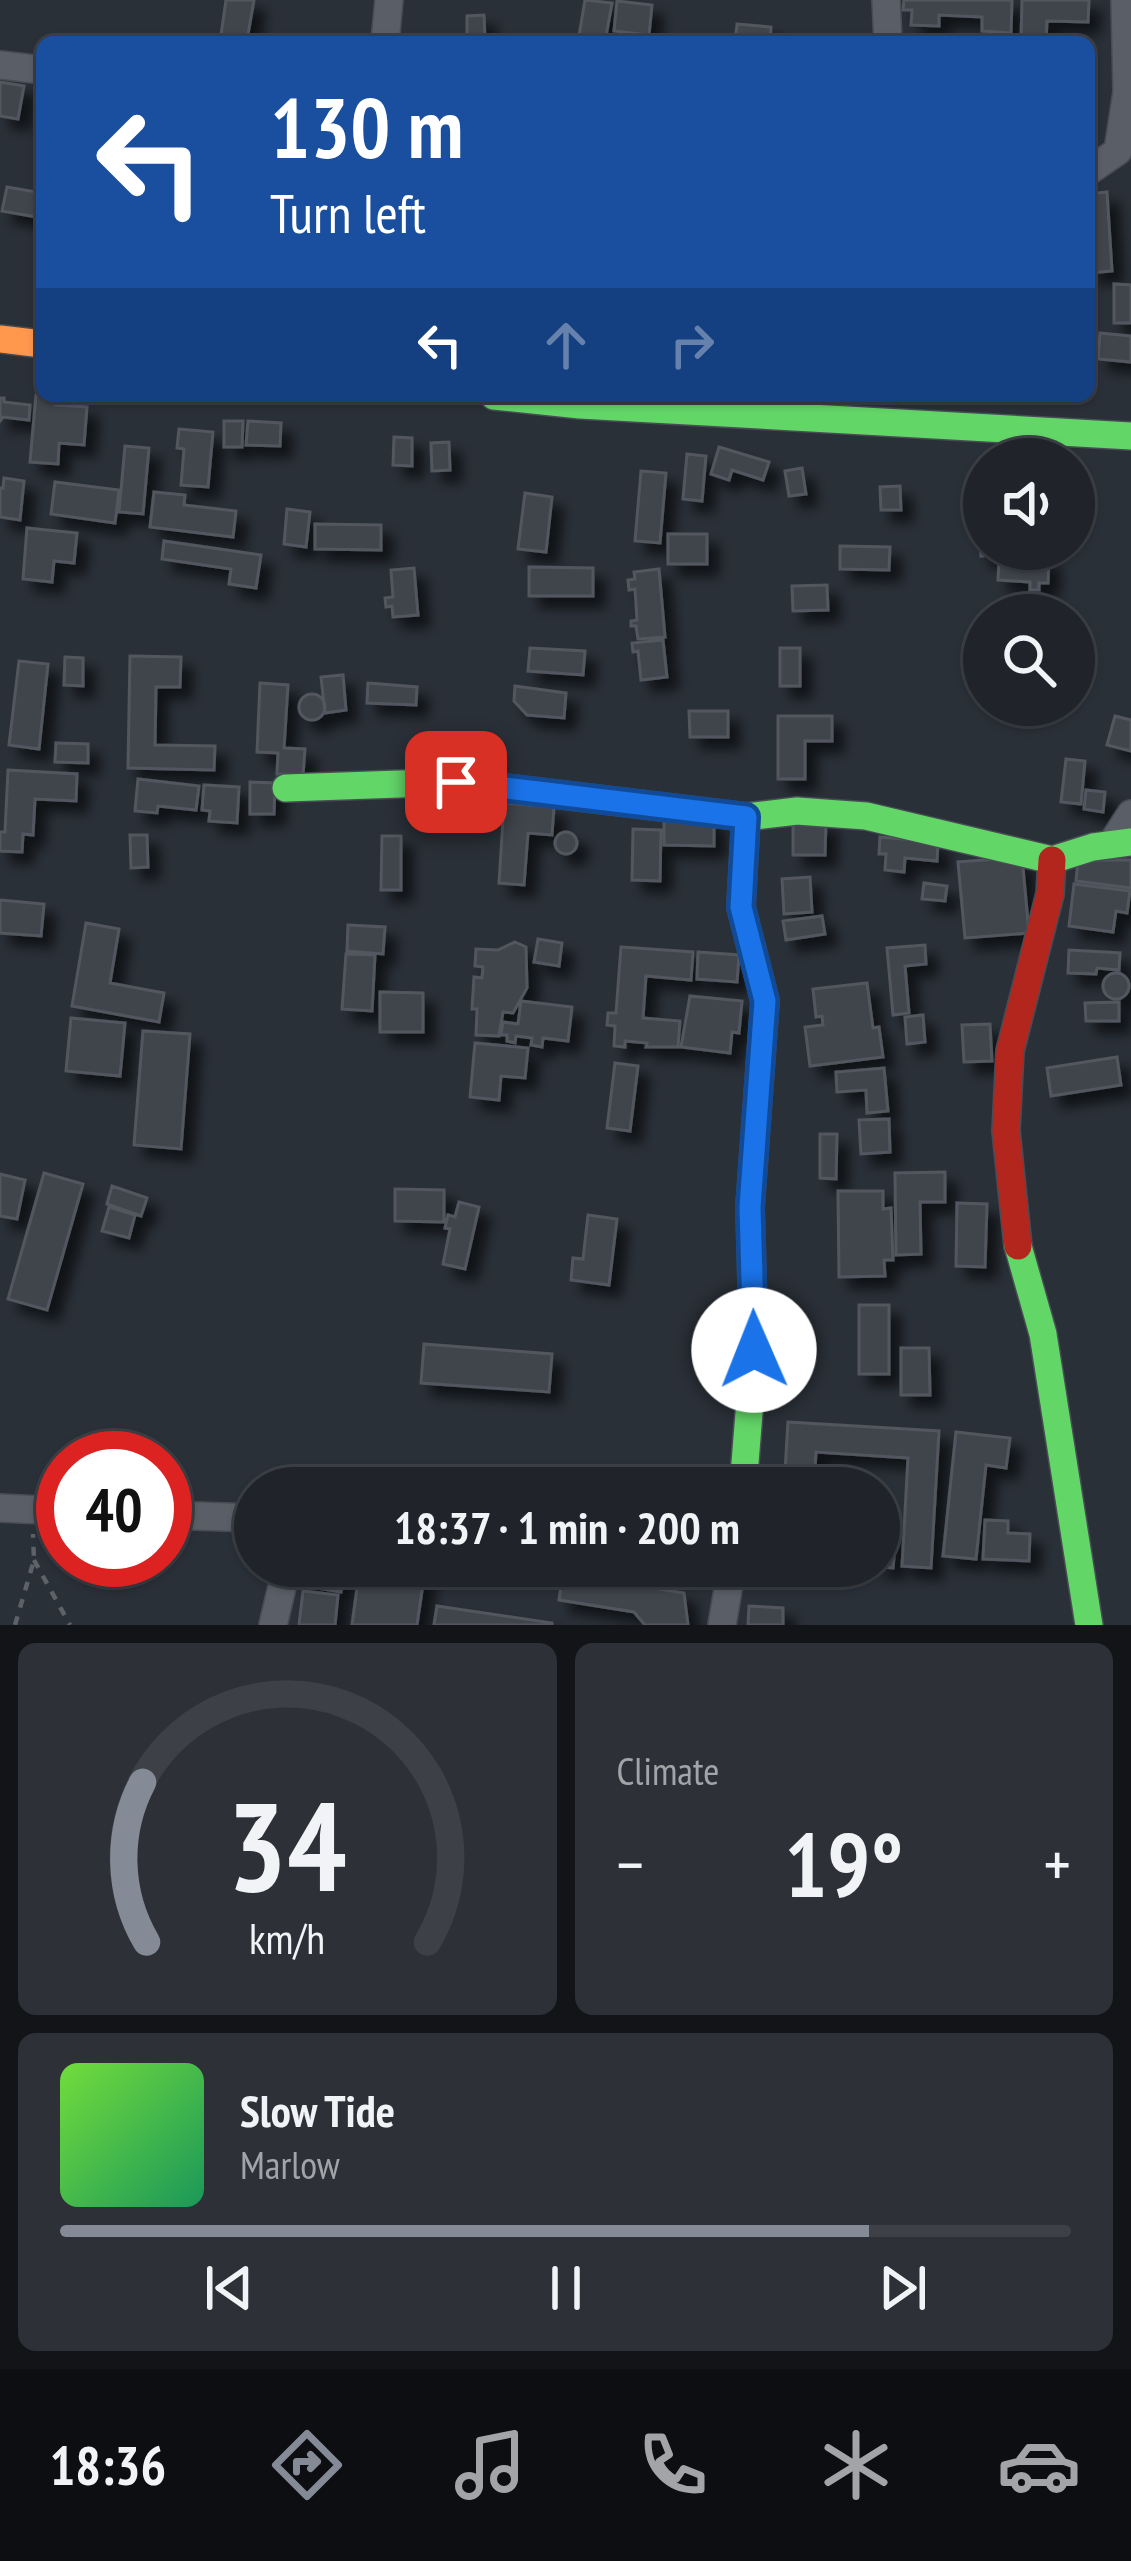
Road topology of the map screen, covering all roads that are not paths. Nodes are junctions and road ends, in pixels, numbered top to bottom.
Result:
1 (389, 0) edge
2 (886, 0) edge
3 (1125, 0) edge
4 (386, 36) edge
5 (888, 36) edge
6 (0, 65) edge
7 (36, 69) edge
8 (1095, 167) edge
9 (0, 339) edge
10 (36, 343) edge
11 (551, 402) edge
12 (1131, 436) edge
13 (286, 788) dead end
14 (1131, 814) edge
15 (746, 817) junction
16 (1121, 843) edge
17 (1052, 860) junction
18 (745, 1467) edge
19 (0, 1508) edge
20 (36, 1510) edge
21 (192, 1516) edge
22 (234, 1517) edge
23 (282, 1587) edge
24 (723, 1587) edge
25 (273, 1625) edge
26 (722, 1625) edge
27 (1089, 1625) edge

1 - 4 street
2 - 5 street
3 - 8 street
6 - 7 street
9 - 10 street
11 - 12 street
13 - 15 street
14 - 16 street
15 - 17 street
15 - 18 street
16 - 17 street
17 - 27 street
19 - 20 street
21 - 22 street
23 - 25 street
24 - 26 street

